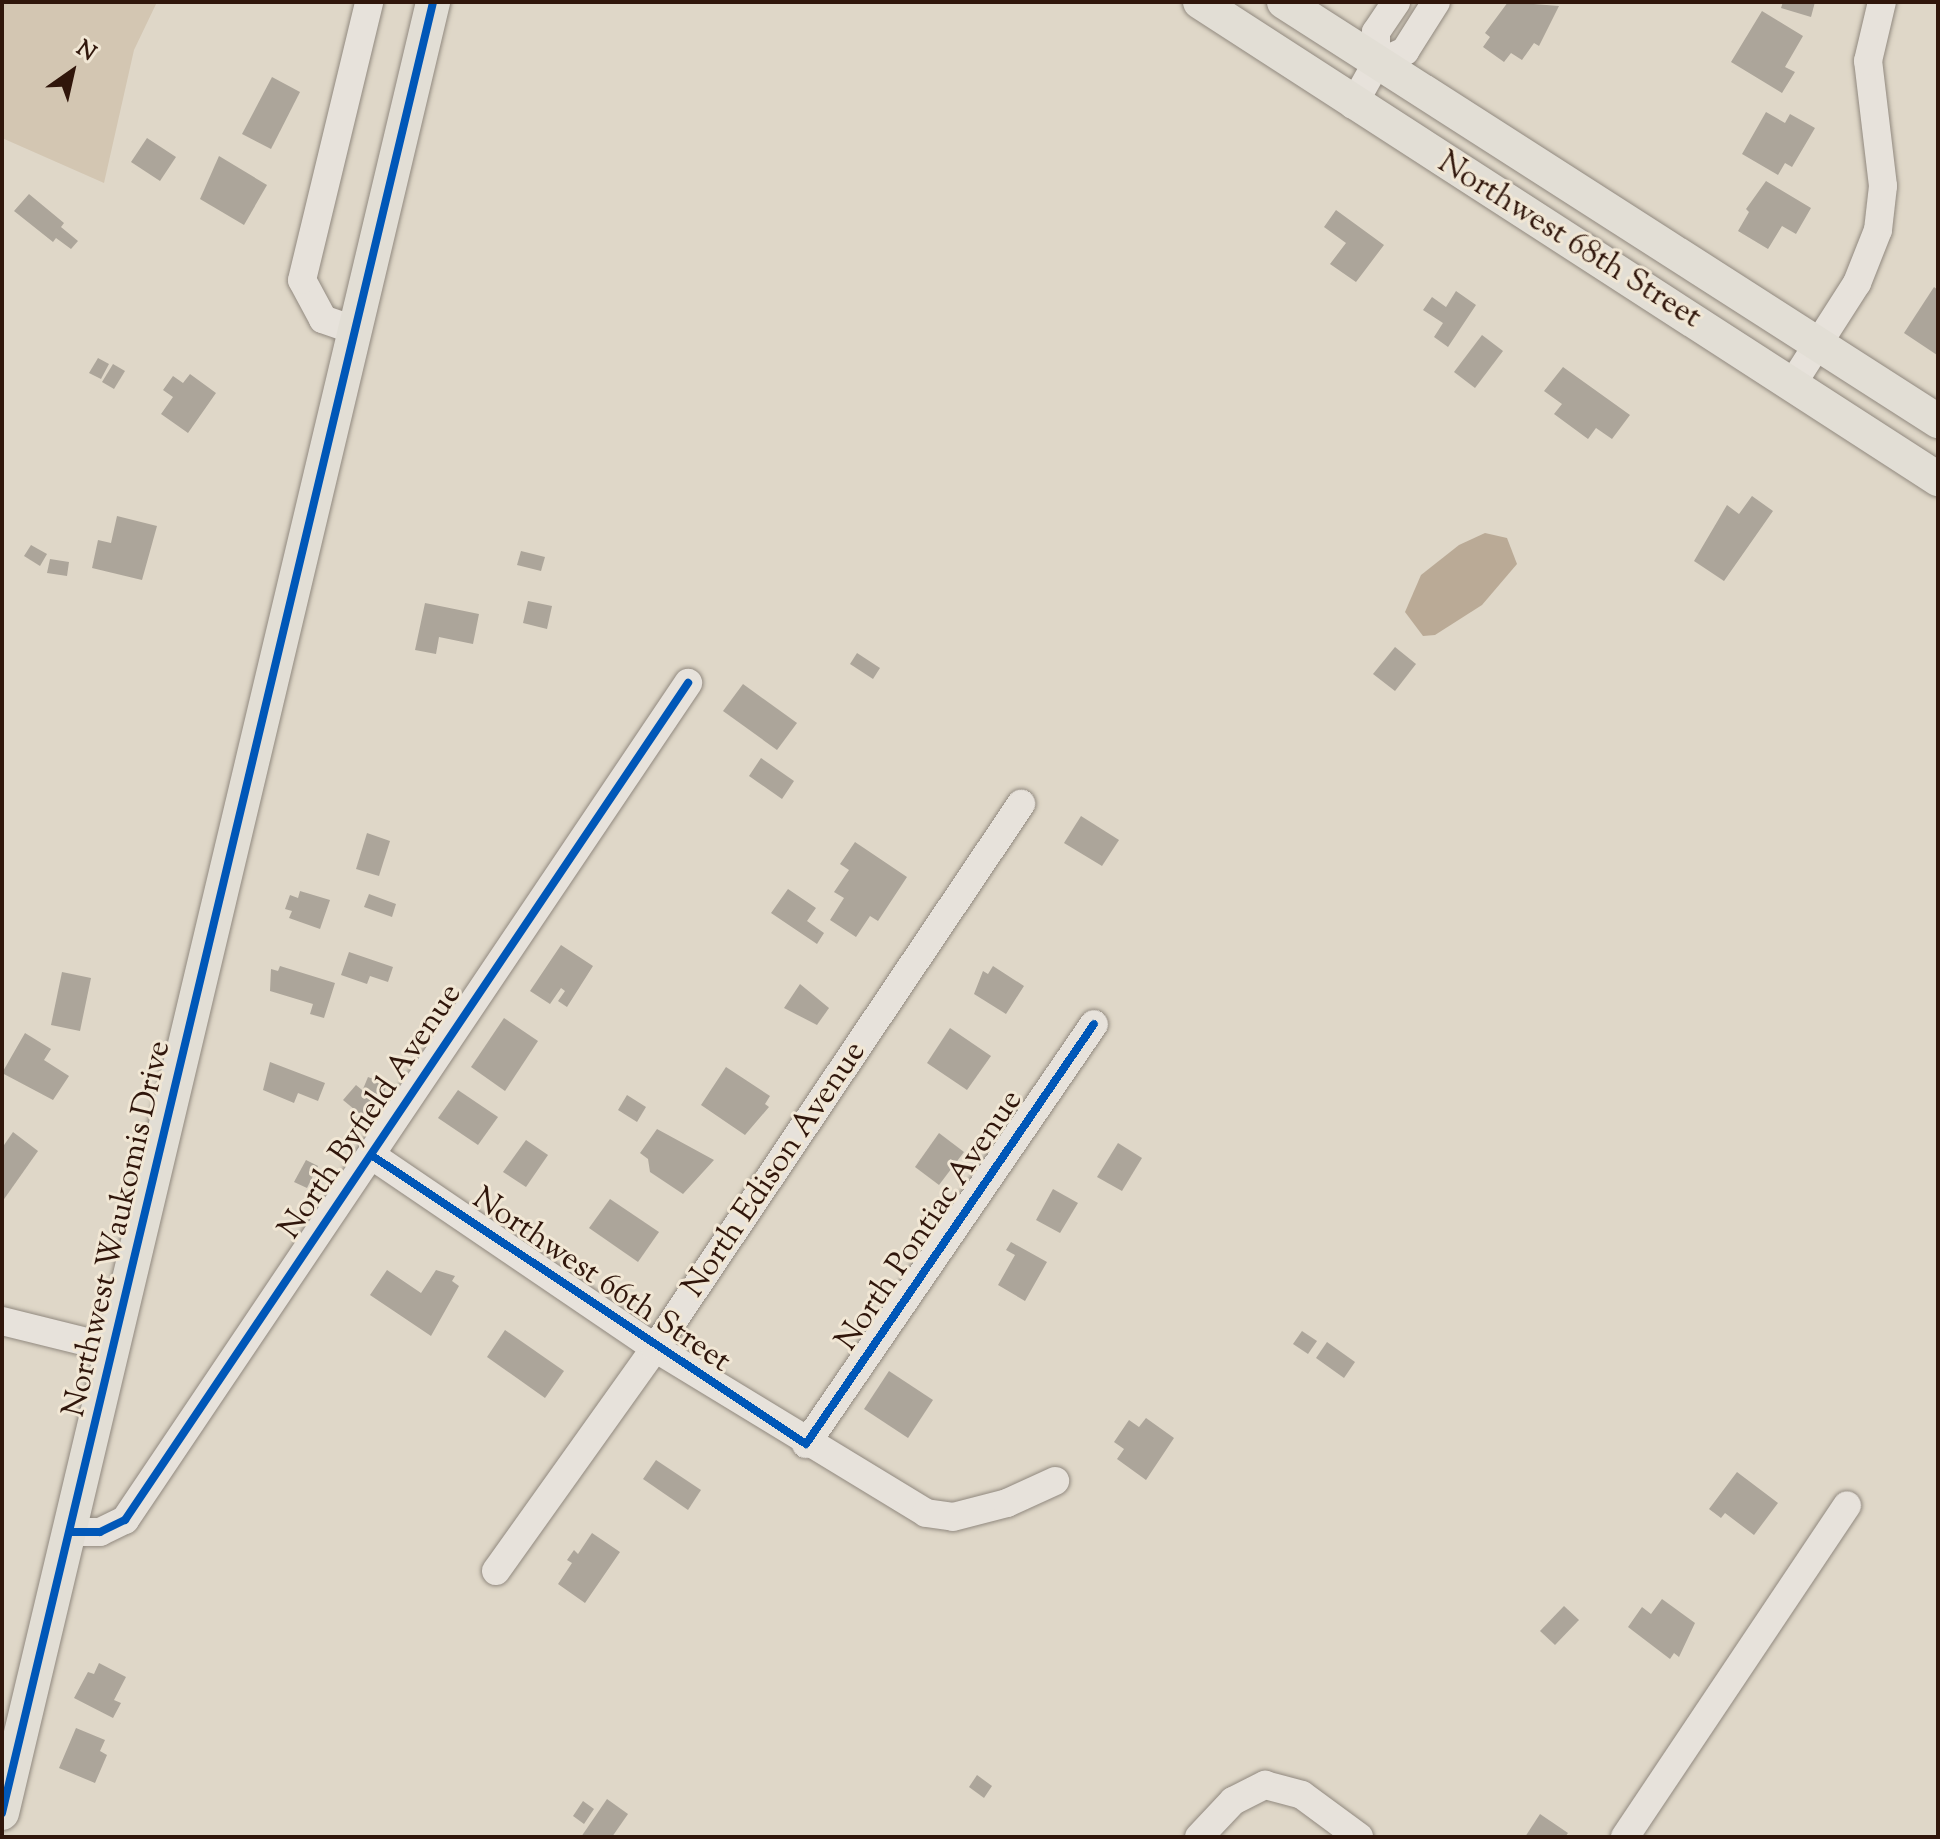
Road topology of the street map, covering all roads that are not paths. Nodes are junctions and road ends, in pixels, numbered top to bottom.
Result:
1 (369, 2) edge
2 (433, 2) edge
3 (1200, 2) edge
4 (1284, 2) edge
5 (1396, 2) edge
6 (1436, 2) edge
7 (1882, 2) edge
8 (1376, 64) junction
9 (1353, 105) junction
10 (357, 331) junction
11 (1821, 343) junction
12 (1793, 383) junction
13 (1938, 421) edge
14 (1938, 479) edge
15 (688, 683) dead end
16 (1021, 804) dead end
17 (1094, 1024) dead end
18 (371, 1155) junction
19 (2, 1321) edge
20 (655, 1348) junction
21 (115, 1349) junction
22 (806, 1444) junction
23 (1055, 1481) dead end
24 (1847, 1506) dead end
25 (71, 1532) junction
26 (496, 1571) dead end
27 (8, 1763) edge
28 (2, 1813) edge
29 (1199, 1837) edge
30 (1359, 1837) edge
31 (1625, 1837) edge

1 - 10 street
2 - 10 main road, Northwest Waukomis Drive
3 - 9 main road, Northwest 68th Street
4 - 8 main road, Northwest 68th Street
5 - 8 street
6 - 8 street
7 - 11 street
8 - 9 street
8 - 11 main road, Northwest 68th Street
9 - 12 main road, Northwest 68th Street
10 - 21 main road, Northwest Waukomis Drive
11 - 12 street
11 - 13 main road, Northwest 68th Street
12 - 14 main road, Northwest 68th Street
15 - 18 street, North Byfield Avenue
16 - 20 street, North Edison Avenue
17 - 22 street, North Pontiac Avenue
18 - 20 street, Northwest 66th Street
18 - 25 street, North Byfield Avenue
19 - 21 street
20 - 22 street, Northwest 66th Street
20 - 26 street, North Edison Avenue
21 - 25 main road, Northwest Waukomis Drive
22 - 23 street, Northwest 66th Street
24 - 31 street
25 - 27 main road, Northwest Waukomis Drive
27 - 28 main road, Northwest Waukomis Drive
29 - 30 street

